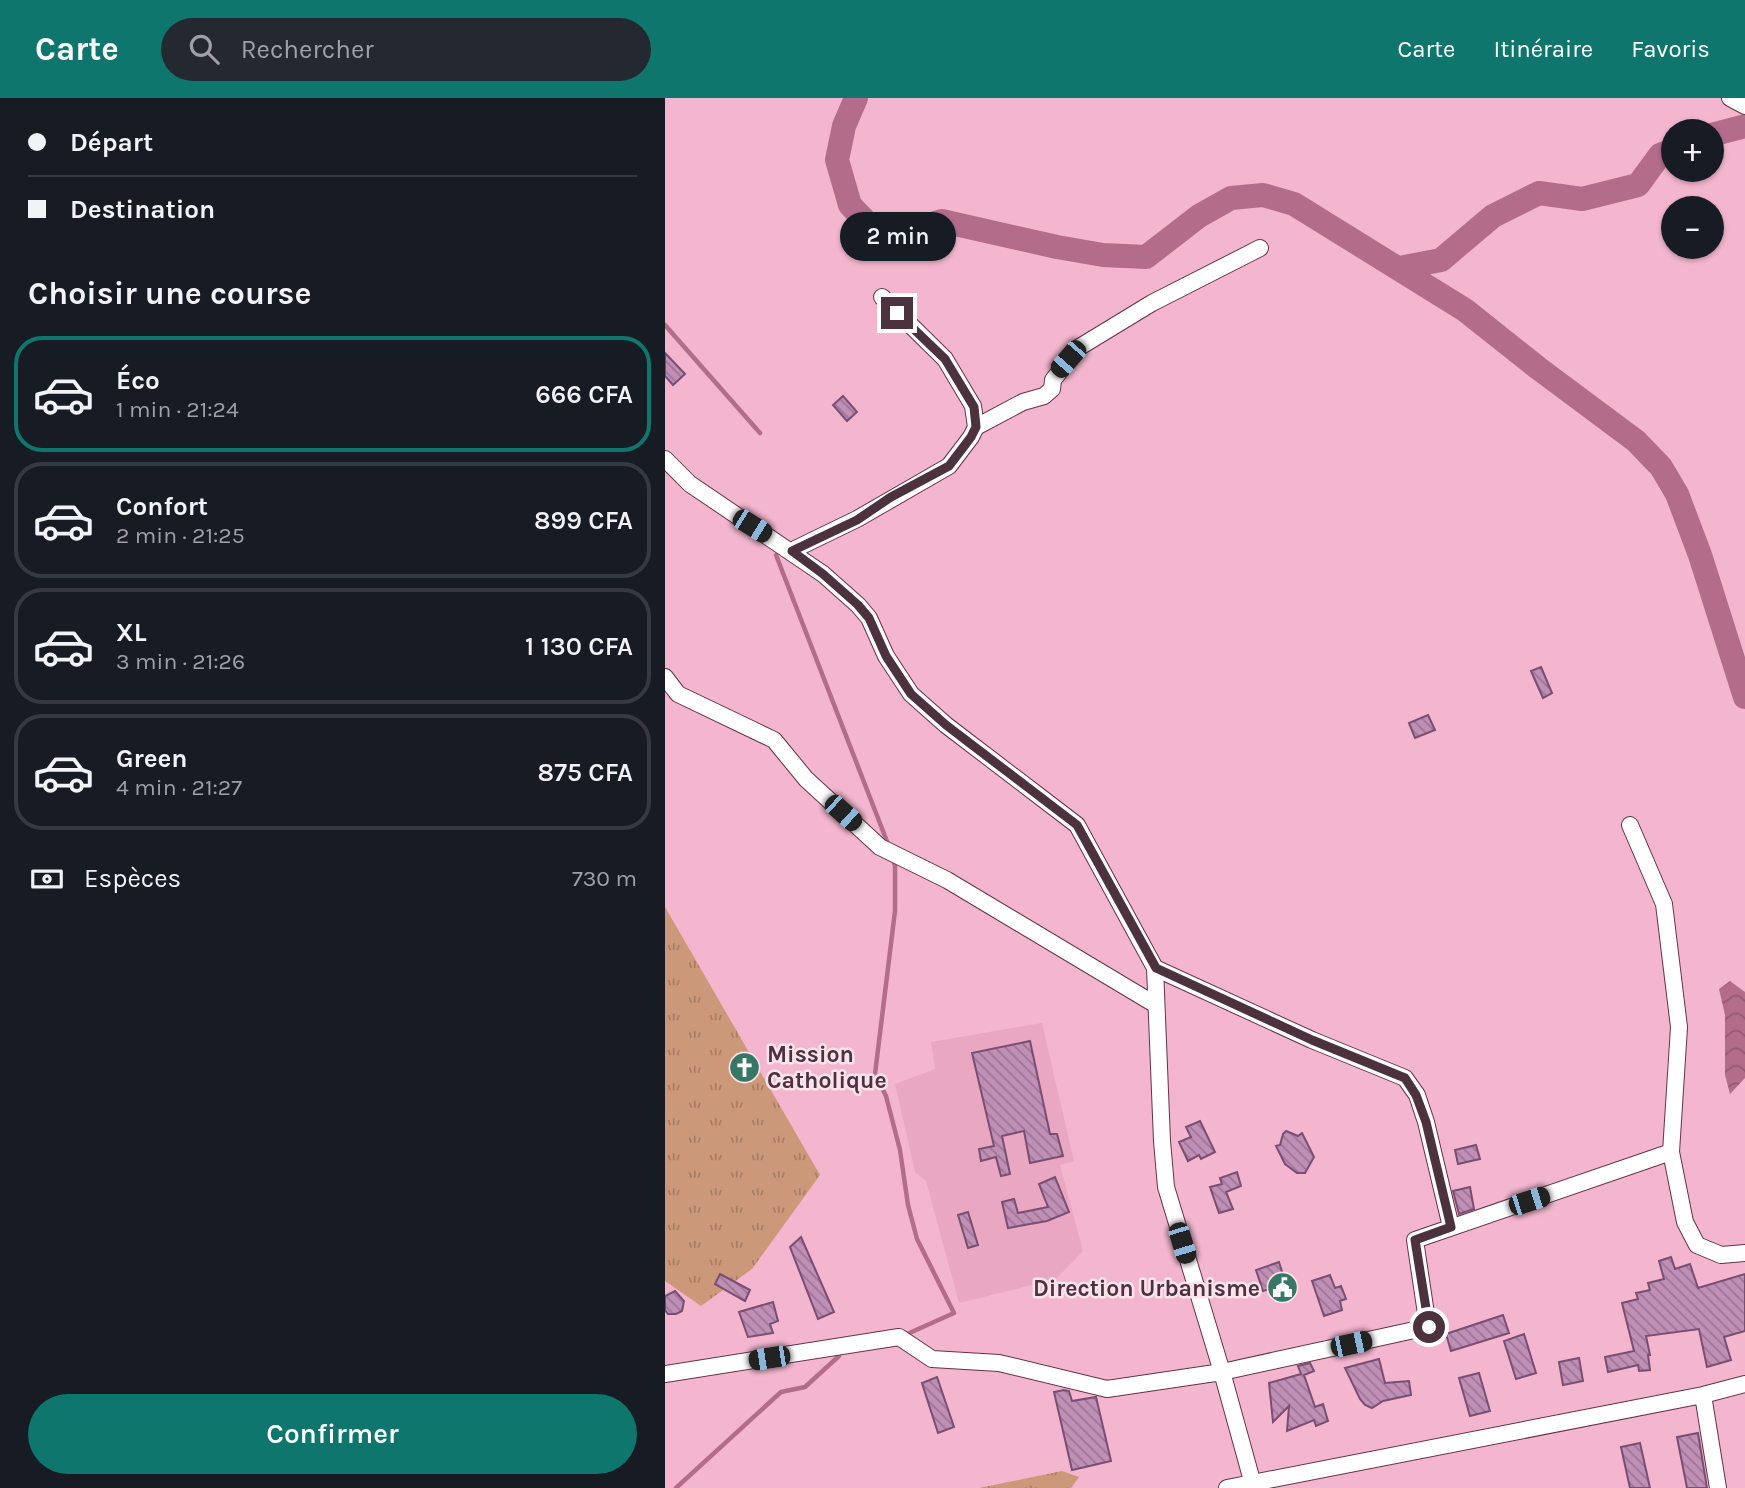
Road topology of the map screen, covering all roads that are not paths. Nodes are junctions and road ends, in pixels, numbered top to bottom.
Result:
1 (1730, 98) edge
2 (1745, 106) edge
3 (1260, 248) dead end
4 (882, 298) dead end
5 (976, 427) junction
6 (669, 471) edge
7 (792, 551) junction
8 (665, 677) edge
9 (1630, 825) dead end
10 (1156, 968) junction
11 (1156, 1005) junction
12 (1671, 1152) junction
13 (1451, 1227) junction
14 (1745, 1253) edge
15 (1222, 1372) junction
16 (665, 1374) edge
17 (1745, 1384) edge
18 (1703, 1395) junction
19 (1253, 1485) edge
20 (1227, 1488) edge
21 (1718, 1488) edge

1 - 2 street
3 - 5 street
4 - 5 street
5 - 7 street
6 - 7 street
7 - 10 street
8 - 11 street
9 - 12 street
10 - 11 street
10 - 13 street
11 - 15 street
12 - 13 street
12 - 14 street
13 - 15 street
15 - 16 street
15 - 19 street
17 - 18 street
18 - 19 street
18 - 21 street
19 - 20 street

